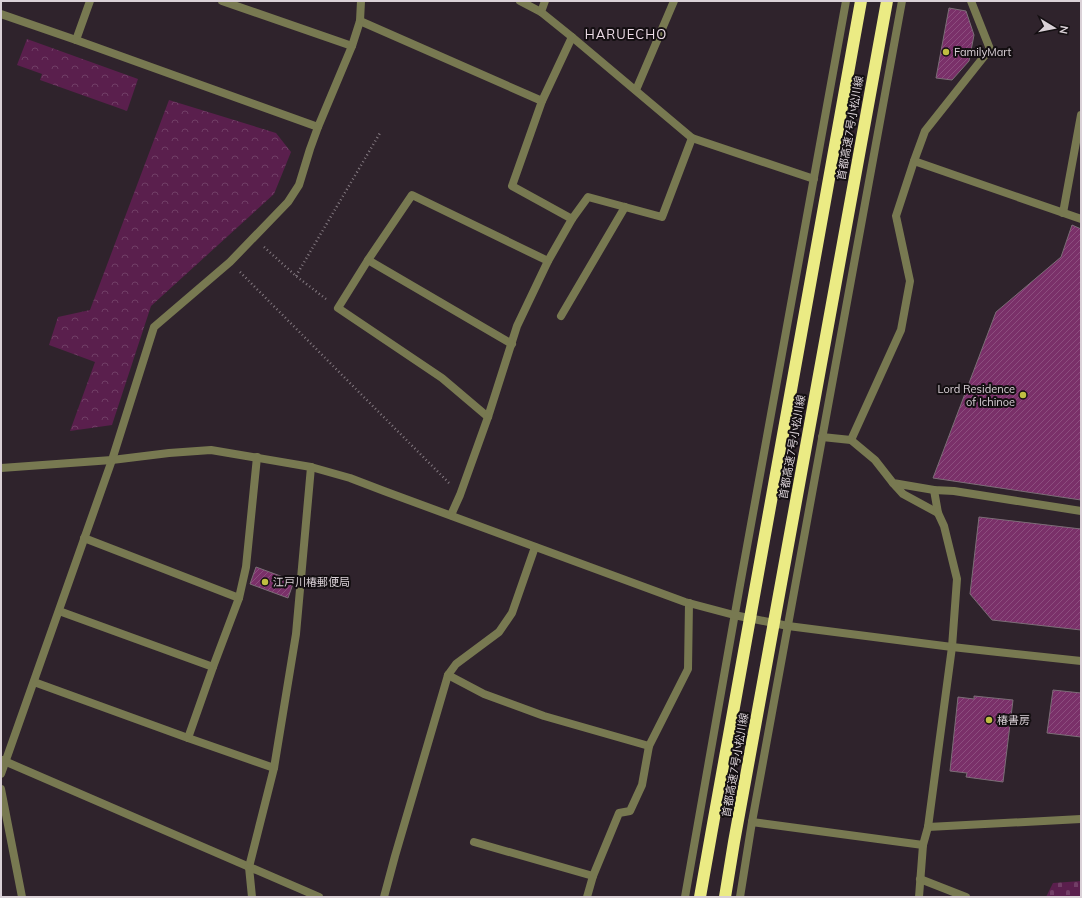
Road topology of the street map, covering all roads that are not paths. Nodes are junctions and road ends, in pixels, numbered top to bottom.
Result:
1 (90, 1) edge
2 (222, 1) edge
3 (361, 1) edge
4 (520, 1) edge
5 (545, 1) edge
6 (674, 1) edge
7 (846, 1) edge
8 (861, 1) edge
9 (886, 1) edge
10 (902, 1) edge
11 (970, 1) edge
12 (541, 12) junction
13 (1, 14) edge
14 (360, 21) junction
15 (572, 37) junction
16 (76, 40) junction
17 (352, 46) junction
18 (636, 90) junction
19 (542, 101) junction
20 (1081, 115) edge
21 (318, 127) junction
22 (692, 138) junction
23 (914, 161) junction
24 (814, 179) junction
25 (625, 208) junction
26 (1063, 213) junction
27 (572, 219) junction
28 (1081, 219) edge
29 (368, 260) junction
30 (548, 261) junction
31 (561, 316) dead end
32 (512, 344) junction
33 (488, 417) junction
34 (822, 437) junction
35 (851, 440) junction
36 (257, 458) junction
37 (112, 460) junction
38 (311, 467) junction
39 (1, 468) edge
40 (893, 483) junction
41 (934, 490) junction
42 (1081, 511) edge
43 (938, 513) junction
44 (451, 515) junction
45 (84, 538) junction
46 (535, 547) junction
47 (239, 598) junction
48 (689, 604) junction
49 (59, 611) junction
50 (734, 615) junction
51 (788, 626) junction
52 (952, 646) junction
53 (1081, 661) edge
54 (213, 667) junction
55 (448, 675) junction
56 (34, 682) junction
57 (188, 738) junction
58 (649, 746) junction
59 (4, 760) edge
60 (274, 768) junction
61 (1, 774) edge
62 (1, 789) edge
63 (1081, 819) edge
64 (752, 822) junction
65 (928, 827) junction
66 (474, 842) dead end
67 (923, 845) junction
68 (249, 867) junction
69 (593, 876) junction
70 (920, 879) junction
71 (22, 897) edge
72 (252, 897) edge
73 (319, 897) edge
74 (384, 897) edge
75 (587, 897) edge
76 (685, 897) edge
77 (700, 897) edge
78 (725, 897) edge
79 (740, 897) edge
80 (919, 897) edge
81 (966, 897) edge

1 - 16 street
2 - 17 street
3 - 14 street
4 - 12 street
5 - 12 street
6 - 18 street
7 - 24 street
8 - 77 highway, 首都高速7号小松川線
9 - 78 highway, 首都高速7号小松川線
10 - 34 street
11 - 23 street
12 - 15 street
13 - 16 street
14 - 17 street
14 - 19 street
15 - 18 street
15 - 19 street
16 - 21 street
17 - 21 street
18 - 22 street
19 - 27 street
20 - 26 street
21 - 37 street
22 - 24 street
22 - 25 street
23 - 26 street
23 - 35 street
24 - 50 street
25 - 27 street
25 - 31 street
26 - 28 street
27 - 30 street
29 - 30 street
29 - 32 street
29 - 33 street
30 - 32 street
32 - 33 street
33 - 44 street
34 - 35 street
34 - 51 street
35 - 40 street
36 - 37 street
36 - 38 street
36 - 47 street
37 - 39 street
37 - 45 street
38 - 44 street
38 - 60 street
40 - 41 street
40 - 43 street
41 - 42 street
41 - 43 street
43 - 52 street
44 - 46 street
45 - 47 street
45 - 49 street
46 - 48 street
46 - 55 street
47 - 54 street
48 - 50 street
48 - 58 street
49 - 54 street
49 - 56 street
50 - 51 street
50 - 76 street
51 - 52 street
51 - 64 street
52 - 53 street
52 - 65 street
54 - 57 street
55 - 58 street
55 - 74 street
56 - 57 street
56 - 59 street
57 - 60 street
58 - 69 street
59 - 61 street
59 - 68 street
60 - 68 street
62 - 71 street
63 - 65 street
64 - 67 street
64 - 79 street
65 - 67 street
66 - 69 street
67 - 70 street
68 - 72 street
68 - 73 street
69 - 75 street
70 - 80 street
70 - 81 street

